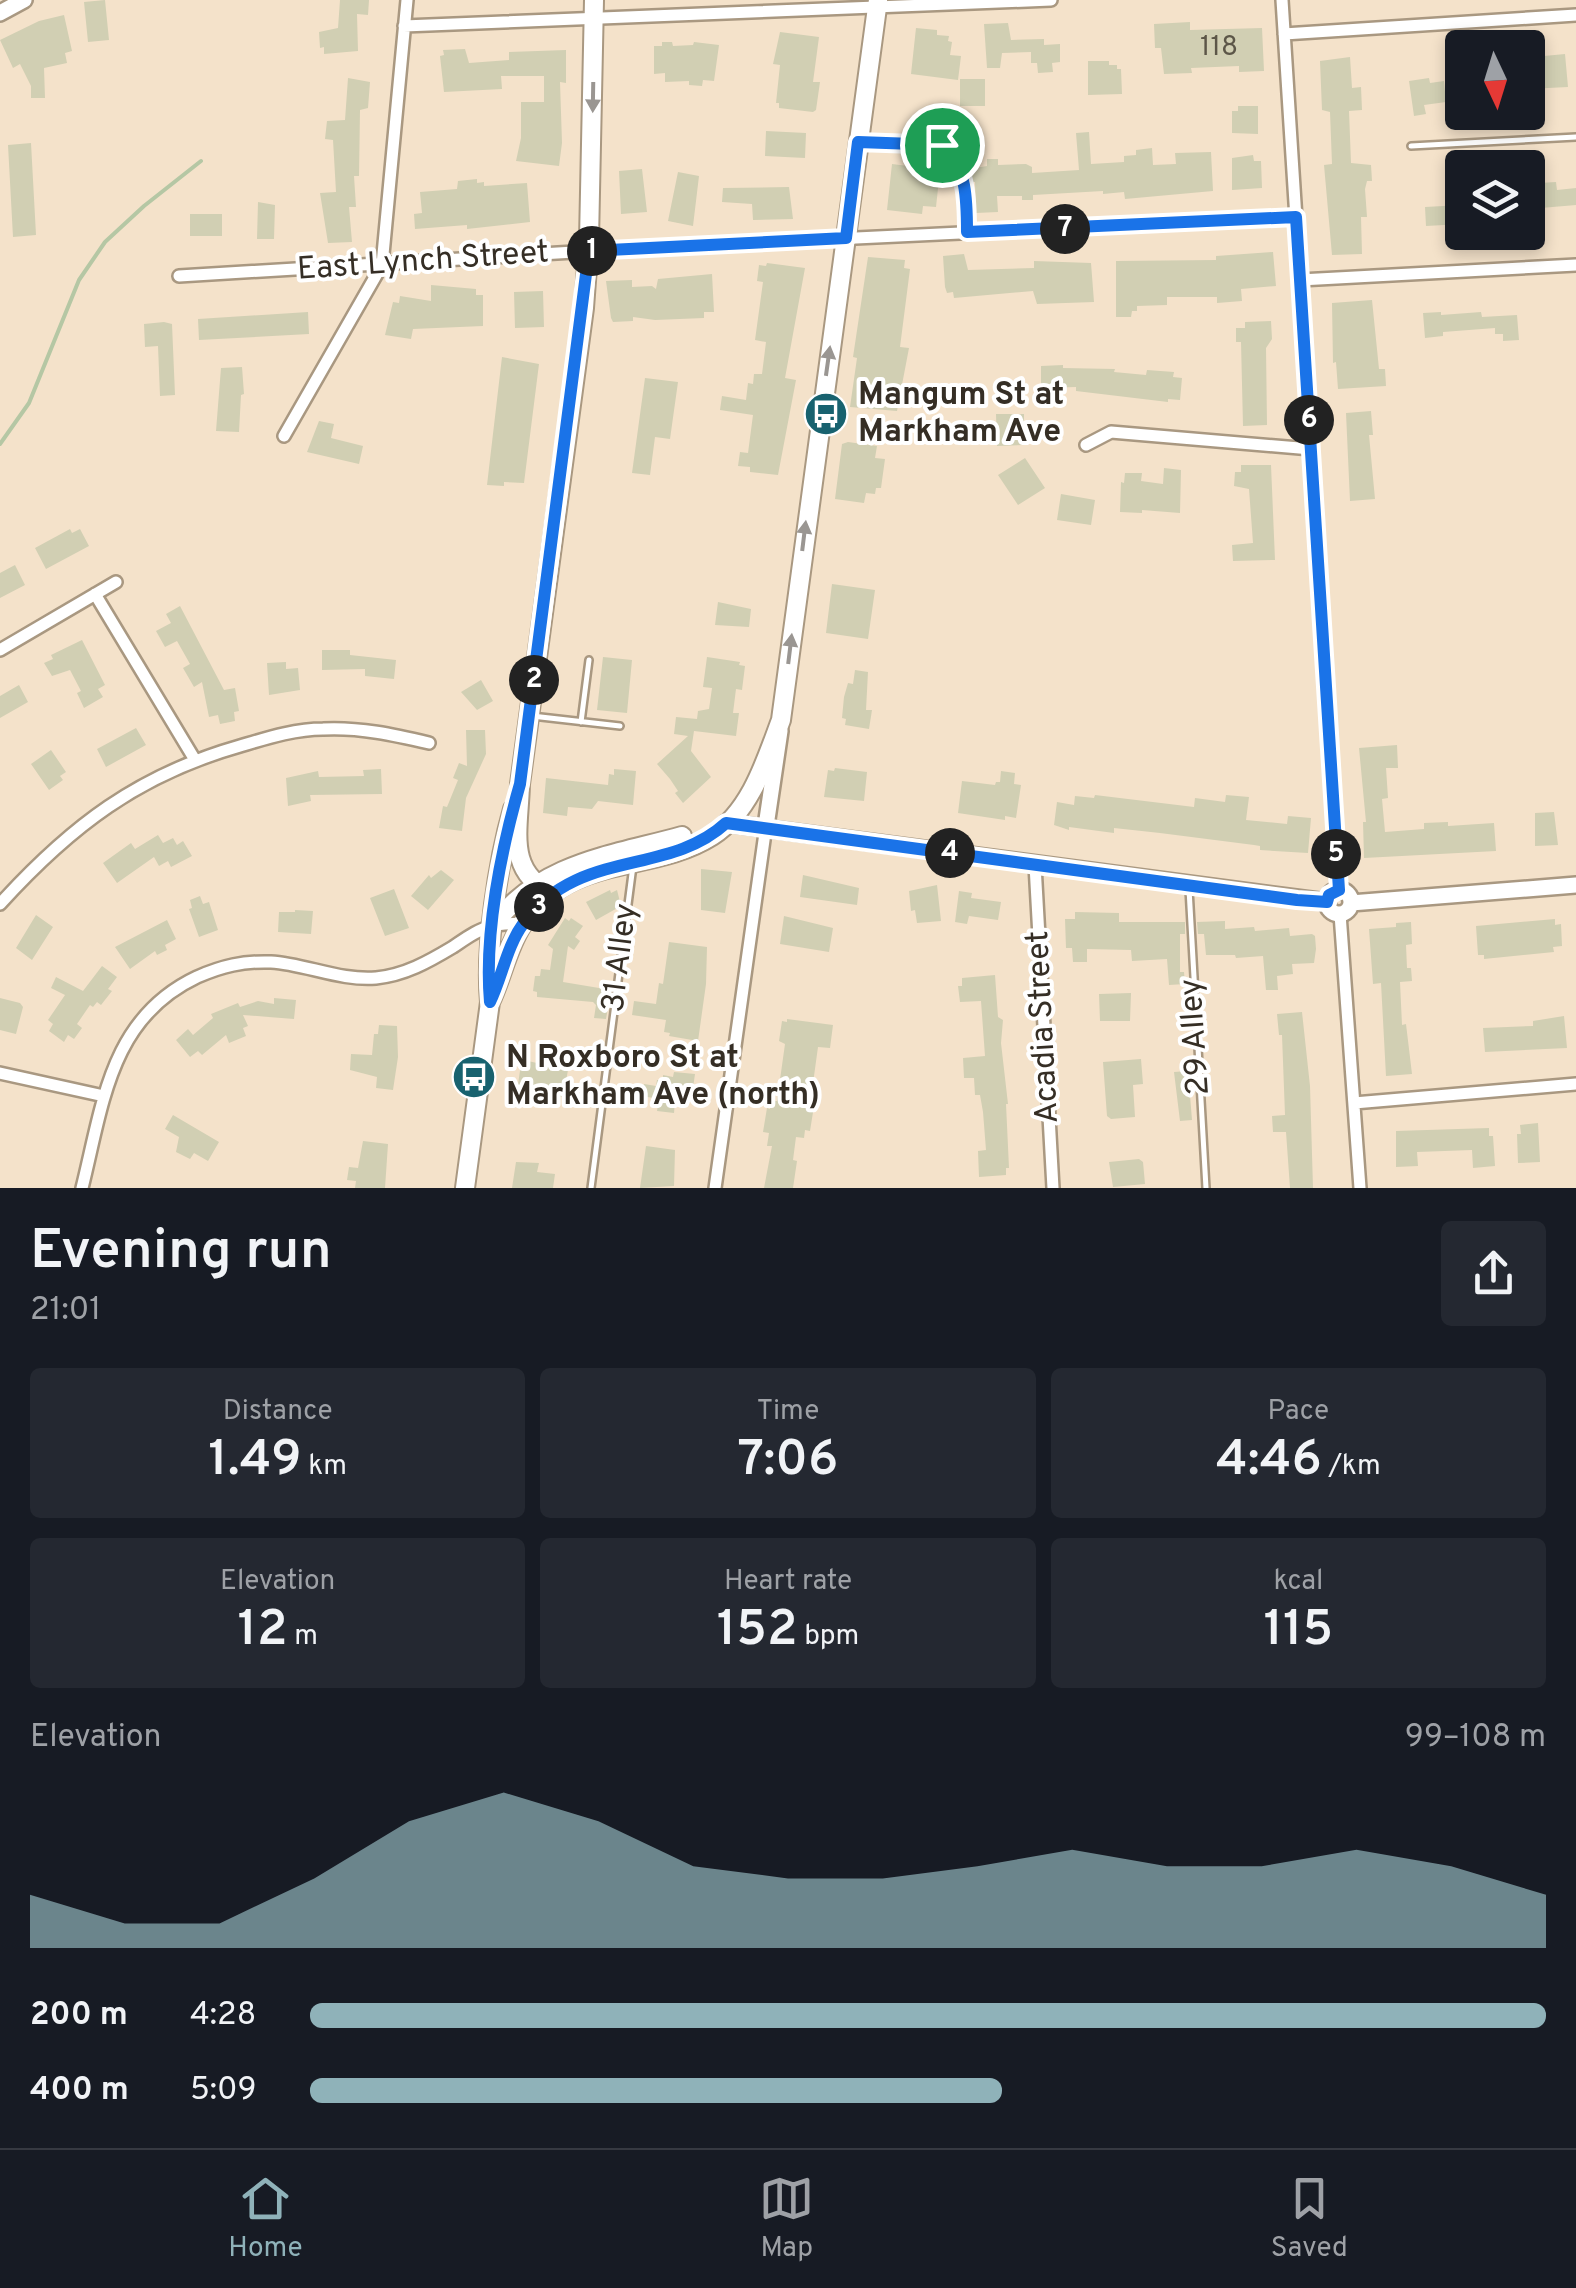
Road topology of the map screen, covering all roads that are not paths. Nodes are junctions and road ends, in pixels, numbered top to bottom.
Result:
1 (24, 0) edge
2 (407, 0) edge
3 (1050, 0) edge
4 (1282, 0) edge
5 (877, 3) edge
6 (594, 10) edge
7 (0, 13) edge
8 (1576, 15) edge
9 (404, 26) junction
10 (1284, 34) junction
11 (1576, 137) edge
12 (858, 142) junction
13 (1411, 146) dead end
14 (1296, 217) junction
15 (967, 232) junction
16 (846, 238) junction
17 (589, 251) junction
18 (382, 265) junction
19 (1576, 266) edge
20 (179, 276) dead end
21 (1300, 280) junction
22 (284, 436) dead end
23 (1086, 445) dead end
24 (1311, 448) junction
25 (116, 582) dead end
26 (95, 594) junction
27 (0, 650) edge
28 (589, 660) dead end
29 (529, 715) junction
30 (781, 720) junction
31 (581, 722) junction
32 (620, 726) dead end
33 (430, 743) dead end
34 (194, 760) junction
35 (520, 784) junction
36 (726, 823) junction
37 (766, 826) junction
38 (633, 854) junction
39 (1035, 865) junction
40 (1576, 885) edge
41 (1189, 886) junction
42 (544, 890) junction
43 (1339, 890) junction
44 (1327, 902) junction
45 (0, 904) edge
46 (1346, 909) junction
47 (523, 923) junction
48 (493, 926) junction
49 (490, 1002) junction
50 (0, 1073) edge
51 (1576, 1084) edge
52 (104, 1096) junction
53 (1354, 1103) junction
54 (82, 1188) edge
55 (465, 1188) edge
56 (591, 1188) edge
57 (715, 1188) edge
58 (1053, 1188) edge
59 (1206, 1188) edge
60 (1360, 1188) edge

1 - 7 street
2 - 9 street
3 - 5 street
4 - 10 street
5 - 6 street
5 - 12 main road
6 - 9 street
6 -> 17 main road
8 - 10 street
9 - 18 street
10 - 14 street
11 - 13 lane
12 - 15 lane
12 - 16 main road
14 - 15 street, East Lynch Street
14 - 21 street
15 - 16 street, East Lynch Street
16 - 17 street, East Lynch Street
30 -> 16 main road
17 - 18 street, East Lynch Street
17 - 29 main road
18 - 20 street, East Lynch Street
18 - 22 street
19 - 21 street
21 - 24 street
23 - 24 street
24 - 43 street
25 - 26 street
26 - 27 street
26 - 34 street
28 - 31 lane
29 - 31 lane
29 - 35 main road
30 - 36 main road
30 - 37 street
31 - 32 lane
33 - 34 street
34 - 45 street
35 - 42 main road
35 - 48 main road
36 - 37 street
36 - 38 main road
37 - 39 street
37 - 57 street
38 - 42 main road
38 - 56 lane, 31 Alley
39 - 41 street
39 - 58 street, Acadia Street
40 - 46 street
41 - 44 street
41 - 59 lane, 29 Alley
42 - 47 main road
42 - 48 main road
43 - 44 street
43 - 46 street
44 - 46 street
46 - 53 street
47 - 48 street
47 - 49 main road
48 - 49 main road
48 - 52 street
49 - 55 main road
50 - 52 street
51 - 53 street
52 - 54 street
53 - 60 street

